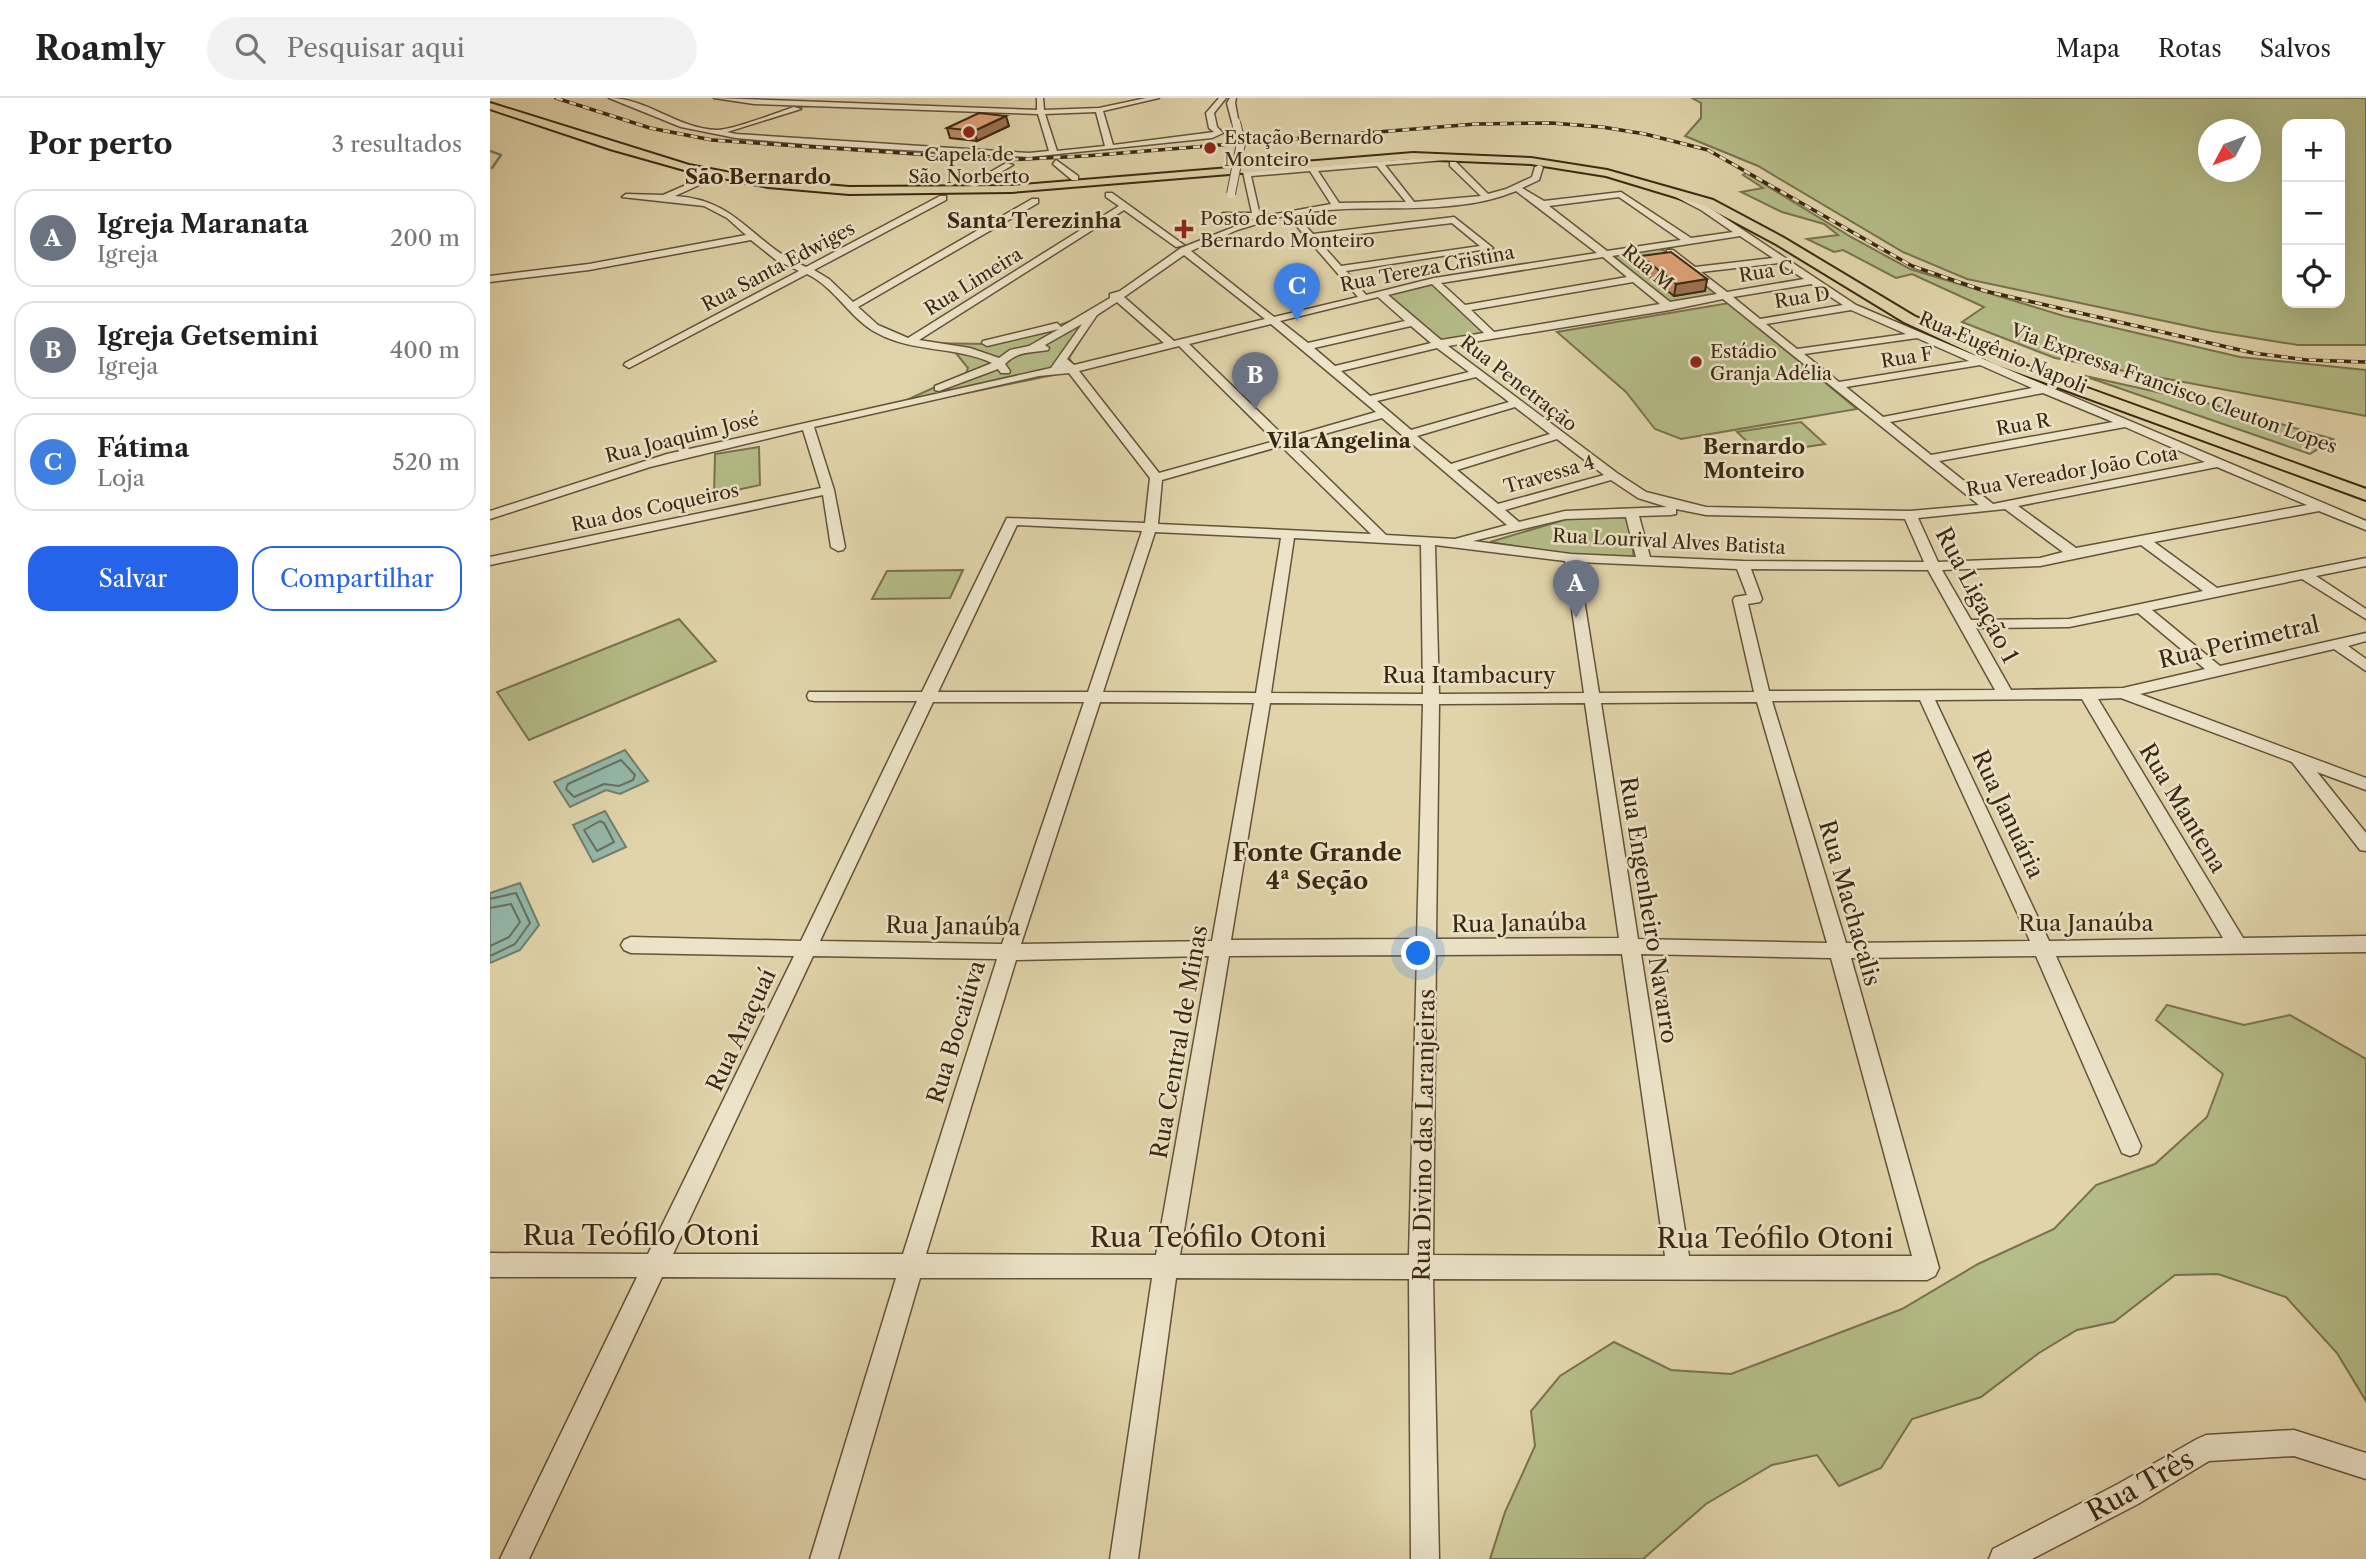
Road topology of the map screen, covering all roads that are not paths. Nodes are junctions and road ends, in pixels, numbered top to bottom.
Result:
1 (612, 98) edge
2 (717, 98) edge
3 (825, 98) edge
4 (933, 98) edge
5 (1040, 98) edge
6 (1156, 98) edge
7 (1223, 98) edge
8 (1233, 98) edge
9 (490, 99) edge
10 (815, 104) junction
11 (490, 106) edge
12 (919, 108) junction
13 (1099, 110) junction
14 (1041, 112) junction
15 (716, 132) junction
16 (1109, 146) junction
17 (1465, 153) junction
18 (1055, 158) junction
19 (1380, 164) junction
20 (1453, 164) dead end
21 (1009, 165) dead end
22 (1277, 166) junction
23 (1539, 167) dead end
24 (1313, 169) junction
25 (716, 174) junction
26 (1155, 178) junction
27 (1076, 181) junction
28 (1642, 181) junction
29 (972, 185) junction
30 (1011, 189) junction
31 (1519, 189) junction
32 (1109, 195) junction
33 (626, 197) dead end
34 (1487, 197) junction
35 (663, 198) junction
36 (943, 198) dead end
37 (1035, 201) dead end
38 (1411, 203) junction
39 (1542, 204) junction
40 (1124, 206) junction
41 (1336, 206) junction
42 (1289, 212) junction
43 (1264, 217) junction
44 (1221, 220) junction
45 (1742, 233) junction
46 (1216, 235) junction
47 (752, 237) junction
48 (1312, 237) junction
49 (1690, 242) junction
50 (1661, 247) junction
51 (1182, 248) junction
52 (1604, 253) junction
53 (1779, 260) junction
54 (1340, 269) junction
55 (810, 270) junction
56 (1695, 270) junction
57 (490, 279) edge
58 (1635, 279) junction
59 (1434, 281) junction
60 (1811, 281) junction
61 (1380, 293) junction
62 (1726, 295) junction
63 (1115, 297) junction
64 (1364, 298) junction
65 (853, 306) junction
66 (1463, 307) junction
67 (1670, 307) junction
68 (1852, 307) junction
69 (1097, 310) junction
70 (1083, 317) junction
71 (1271, 320) junction
72 (1413, 322) junction
73 (1758, 322) junction
74 (1918, 335) junction
75 (1493, 336) junction
76 (912, 340) junction
77 (987, 343) junction
78 (1176, 343) junction
79 (1439, 344) junction
80 (950, 345) junction
81 (1306, 346) junction
82 (1031, 348) junction
83 (972, 349) junction
84 (1797, 352) junction
85 (1062, 359) junction
86 (1981, 362) junction
87 (1000, 363) junction
88 (629, 365) dead end
89 (1072, 369) junction
90 (1332, 370) junction
91 (1037, 373) junction
92 (1479, 373) junction
93 (973, 375) junction
94 (1838, 386) junction
95 (2044, 389) junction
96 (1368, 400) junction
97 (1518, 403) junction
98 (886, 408) junction
99 (1382, 414) junction
100 (1879, 421) junction
101 (2124, 424) junction
102 (808, 426) junction
103 (1408, 435) junction
104 (1559, 435) junction
105 (1283, 441) junction
106 (1929, 459) junction
107 (2217, 463) junction
108 (1447, 469) junction
109 (1613, 476) junction
110 (1156, 478) junction
111 (2366, 480) edge
112 (828, 490) junction
113 (1642, 495) junction
114 (2366, 495) edge
115 (2008, 505) junction
116 (2319, 507) junction
117 (1990, 508) junction
118 (1496, 509) junction
119 (1632, 511) junction
120 (1706, 511) junction
121 (490, 515) edge
122 (1910, 515) junction
123 (1012, 521) joint
124 (1151, 525) junction
125 (2366, 526) edge
126 (1517, 527) junction
127 (1288, 533) junction
128 (1384, 540) junction
129 (2143, 540) junction
130 (1428, 542) junction
131 (1450, 542) junction
132 (838, 547) dead end
133 (2074, 553) junction
134 (1571, 558) junction
135 (490, 561) edge
136 (1644, 562) junction
137 (2366, 562) edge
138 (1744, 565) junction
139 (1933, 566) junction
140 (2303, 574) junction
141 (2214, 593) junction
142 (2140, 608) junction
143 (2366, 615) edge
144 (1966, 624) junction
145 (2366, 637) edge
146 (2335, 643) junction
147 (2366, 666) edge
148 (2218, 672) junction
149 (2123, 692) junction
150 (2087, 694) junction
151 (1925, 695) junction
152 (2006, 695) junction
153 (816, 696) dead end
154 (1094, 696) junction
155 (1763, 696) junction
156 (1263, 697) junction
157 (928, 698) junction
158 (1592, 698) junction
159 (1431, 699) junction
160 (2298, 759) junction
161 (2366, 784) edge
162 (2366, 845) edge
163 (2366, 944) edge
164 (631, 945) dead end
165 (1629, 946) junction
166 (2042, 947) junction
167 (2238, 947) junction
168 (807, 948) junction
169 (1220, 948) junction
170 (1427, 949) junction
171 (1839, 951) junction
172 (1009, 952) junction
173 (2130, 1146) dead end
174 (490, 1265) edge
175 (657, 1265) junction
176 (911, 1266) junction
177 (1166, 1266) junction
178 (1421, 1267) junction
179 (1679, 1268) junction
180 (1927, 1268) joint
181 (2366, 1466) edge
182 (514, 1559) edge
183 (824, 1559) edge
184 (1124, 1559) edge
185 (1425, 1559) edge
186 (2003, 1559) edge

1 - 15 street
2 - 10 street
3 - 10 street
4 - 12 street
5 - 14 street
6 - 13 street
7 - 16 street
8 - 44 street, bridge
9 - 29 highway
10 - 12 street
10 - 15 street
11 - 25 highway
12 - 14 street
13 - 14 street
13 - 16 street
14 - 18 street
15 - 18 street
16 - 18 street
17 - 19 street
17 - 22 highway
17 - 27 highway
17 - 28 highway, Via Expressa Francisco Cleuton Lopes
17 - 111 highway, Via Expressa Francisco Cleuton Lopes
18 - 27 street
19 - 24 street
19 - 38 street
20 - 34 street
21 - 29 street
22 - 24 highway
22 - 26 highway
23 - 31 street
24 - 41 street
24 - 43 street
25 - 30 highway
25 - 35 street
26 - 27 highway
26 - 32 highway
27 - 29 highway
27 - 30 highway
28 - 45 street, Rua Eugênio Napoli
28 - 114 highway, Via Expressa Francisco Cleuton Lopes
30 - 32 highway
31 - 34 street
31 - 39 street, Rua M
32 - 40 street
33 - 35 street
34 - 38 street
35 - 47 street
36 - 55 street, Rua Santa Edwiges
37 - 65 street
38 - 41 street
39 - 49 street
39 - 52 street, Rua M
40 - 51 street
40 - 76 street, Rua Limeira
41 - 42 street
42 - 43 street
42 - 48 street
43 - 44 street
43 - 46 street
44 - 46 street
44 - 51 street
45 - 49 street, Rua Tereza Cristina
45 - 53 street, Rua Eugênio Napoli
46 - 51 street
47 - 55 street
47 - 57 street
48 - 54 street
48 - 54 street
49 - 50 street, Rua Tereza Cristina
50 - 52 street, Rua Tereza Cristina
50 - 56 street
51 - 63 street
51 - 71 street
52 - 58 street, Rua M
52 - 59 street, Rua Tereza Cristina
53 - 56 street
53 - 60 street, Rua Eugênio Napoli
54 - 64 street
55 - 65 street
55 - 88 street, Rua Santa Edwiges
56 - 62 street
58 - 66 street
58 - 67 street, Rua M
59 - 61 street, Rua Tereza Cristina
59 - 66 street
60 - 62 street, Rua C
60 - 68 street, Rua Eugênio Napoli
61 - 64 street, Rua Tereza Cristina
61 - 72 street, Rua Penetração
62 - 67 street, Rua C
62 - 73 street
63 - 69 street
63 - 78 street
64 - 71 street, Rua Tereza Cristina
65 - 76 street
66 - 75 street
67 - 75 street, Rua C
68 - 73 street, Rua D
68 - 74 street, Rua Eugênio Napoli
69 - 70 street
69 - 85 street
70 - 77 street
70 - 82 street, Rua Joaquim José
71 - 78 street, Rua Tereza Cristina
71 - 81 street
72 - 79 street, Rua Penetração
72 - 81 street
73 - 84 street
74 - 84 street
74 - 86 street, Rua Eugênio Napoli
75 - 79 street, Rua C
76 - 80 street
77 - 80 street
77 - 82 street
78 - 89 street, Rua Tereza Cristina
78 - 105 street
79 - 90 street, Rua C
79 - 92 street, Rua Penetração
80 - 83 street
81 - 90 street
82 - 85 street
82 - 87 street, Rua Joaquim José
83 - 87 street
83 - 93 street
84 - 94 street
85 - 89 street
85 - 91 street
86 - 94 street, Rua F
86 - 95 street, Rua Eugênio Napoli
87 - 91 street
87 - 93 street, Rua Joaquim José
89 - 91 street, Rua Tereza Cristina
89 - 110 street
90 - 96 street
91 - 98 street, Rua Joaquim José
92 - 96 street
92 - 97 street, Rua Penetração
93 - 98 street, Rua Joaquim José
94 - 100 street
95 - 100 street
95 - 101 street, Rua Eugênio Napoli
96 - 99 street
97 - 103 street
97 - 104 street, Rua Penetração
98 - 102 street, Rua Joaquim José
99 - 103 street
99 - 105 street
100 - 106 street
101 - 106 street, Rua R
101 - 107 street, Rua Eugênio Napoli
102 - 112 street
102 - 121 street, Rua Joaquim José
103 - 108 street
104 - 108 street
104 - 109 street, Rua Penetração
105 - 110 street
105 - 128 street
106 - 117 street
107 - 115 street, Rua Vereador João Cota
107 - 116 street, Rua Eugênio Napoli
108 - 118 street
109 - 113 street, Rua Penetração
109 - 118 street, Travessa 4
110 - 124 street, Rua Bocaiúva
112 - 132 street
112 - 135 street, Rua dos Coqueiros
113 - 119 street
113 - 120 street, Rua Vereador João Cota
115 - 117 street, Rua Vereador João Cota
115 - 133 street
116 - 125 street, Rua Eugênio Napoli
116 - 129 street, Rua Lourival Alves Batista
117 - 122 street, Rua Vereador João Cota
118 - 126 street
119 - 120 street
119 - 126 street
119 - 136 street
120 - 122 street, Rua Vereador João Cota
122 - 139 street, Rua Ligação 1
123 - 124 street, Rua Lourival Alves Batista
123 - 157 street, Rua Araçuaí
124 - 127 street, Rua Lourival Alves Batista
124 - 154 street, Rua Bocaiúva
126 - 131 street
127 - 128 street, Rua Lourival Alves Batista
127 - 156 street, Rua Central de Minas
128 - 130 street, Rua Lourival Alves Batista
129 - 133 street, Rua Lourival Alves Batista
129 - 141 street
130 - 131 street, Rua Lourival Alves Batista
130 - 159 street, Rua Divino das Laranjeiras
131 - 134 street, Rua Lourival Alves Batista
133 - 139 street, Rua Lourival Alves Batista
134 - 136 street, Rua Lourival Alves Batista
134 - 158 street, Rua Engenheiro Navarro
136 - 138 street, Rua Lourival Alves Batista
137 - 140 street
138 - 139 street, Rua Lourival Alves Batista
138 - 155 street, Rua Machacalis
139 - 144 street, Rua Ligação 1
140 - 141 street
140 - 143 street
141 - 142 street
142 - 144 street
142 - 148 street
144 - 152 street, Rua Ligação 1
145 - 146 street, Rua Perimetral
146 - 147 street
146 - 148 street, Rua Perimetral
148 - 149 street, Rua Perimetral
149 - 150 street, Rua Itambacury
149 - 160 street
150 - 152 street, Rua Itambacury
150 - 167 street, Rua Mantena
151 - 152 street, Rua Itambacury
151 - 155 street, Rua Itambacury
151 - 166 street, Rua Januária
153 - 157 street, Rua Itambacury
154 - 156 street, Rua Itambacury
154 - 157 street, Rua Itambacury
154 - 172 street, Rua Bocaiúva
155 - 158 street, Rua Itambacury
155 - 171 street, Rua Machacalis
156 - 159 street, Rua Itambacury
156 - 169 street, Rua Central de Minas
157 - 168 street, Rua Araçuaí
158 - 159 street, Rua Itambacury
158 - 165 street, Rua Engenheiro Navarro
159 - 170 street, Rua Divino das Laranjeiras
160 - 161 street
160 - 162 street
163 - 167 street, Rua Janaúba
164 - 168 street, Rua Janaúba
165 - 170 street, Rua Janaúba
165 - 171 street, Rua Janaúba
165 - 179 street, Rua Engenheiro Navarro
166 - 167 street, Rua Janaúba
166 - 171 street, Rua Janaúba
166 - 173 street, Rua Januária
168 - 172 street, Rua Janaúba
168 - 175 street, Rua Araçuaí
169 - 170 street, Rua Janaúba
169 - 172 street, Rua Janaúba
169 - 177 street, Rua Central de Minas
170 - 178 street, Rua Divino das Laranjeiras
171 - 180 street, Rua Machacalis
172 - 176 street, Rua Bocaiúva
174 - 175 street, Rua Teófilo Otoni
175 - 176 street, Rua Teófilo Otoni
175 - 182 street, Rua Araçuaí
176 - 177 street, Rua Teófilo Otoni
176 - 183 street, Rua Bocaiúva
177 - 178 street, Rua Teófilo Otoni
177 - 184 street, Rua Central de Minas
178 - 179 street, Rua Teófilo Otoni
178 - 185 street, Rua Divino das Laranjeiras
179 - 180 street, Rua Teófilo Otoni
181 - 186 street, Rua Três

